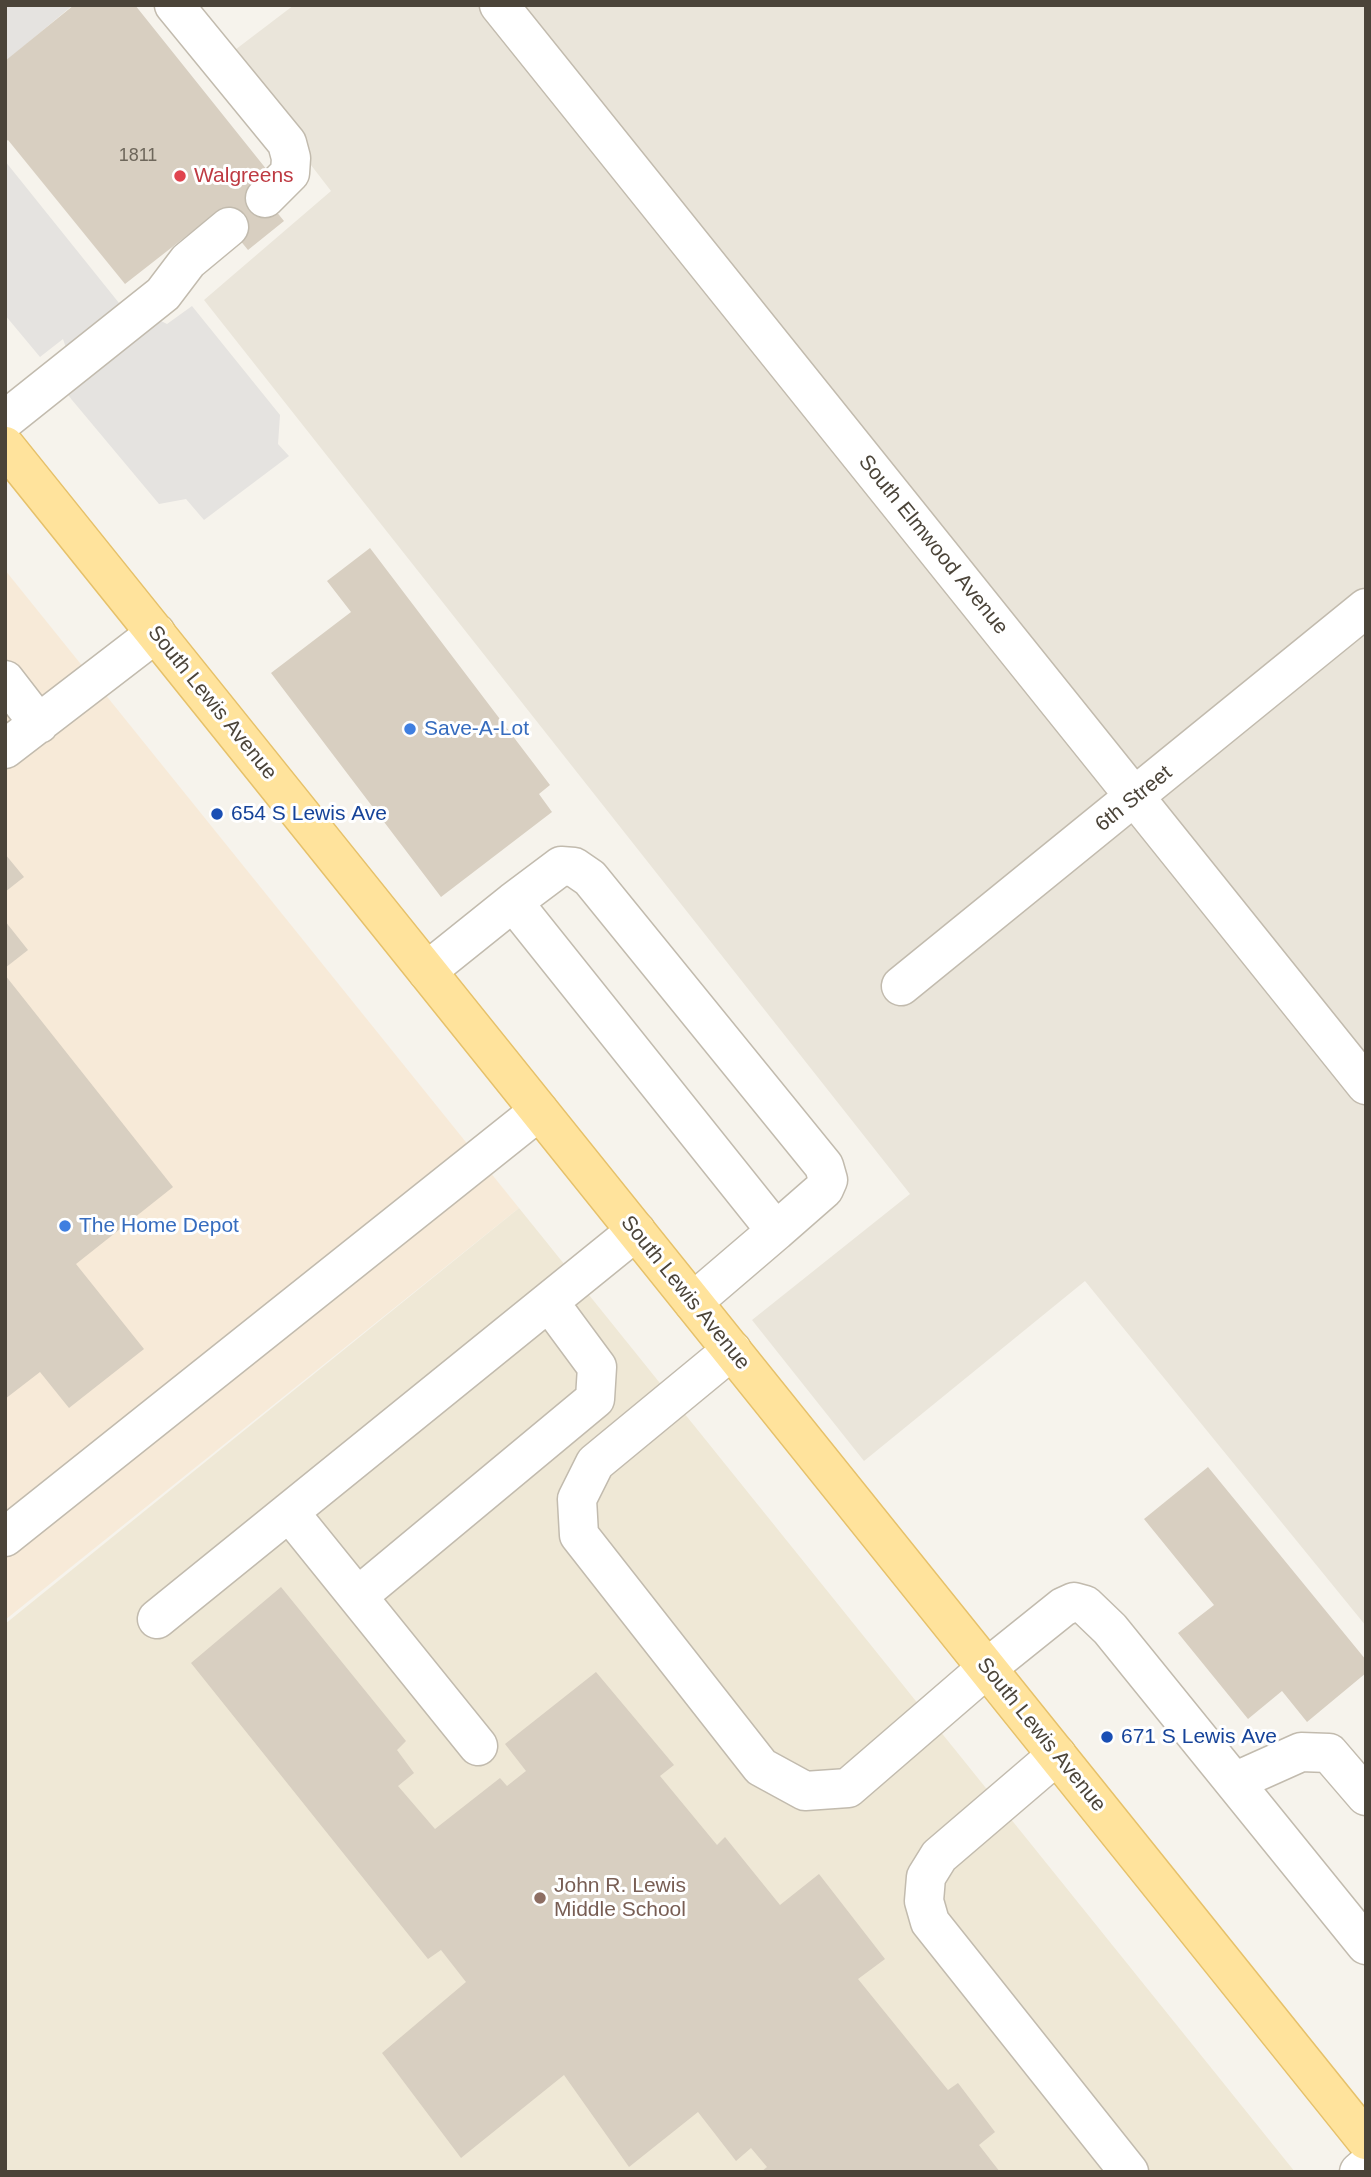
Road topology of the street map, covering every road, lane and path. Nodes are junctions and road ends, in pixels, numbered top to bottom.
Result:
1 (174, 5) edge
2 (499, 5) edge
3 (265, 198) dead end
4 (229, 227) dead end
5 (5, 420) edge
6 (5, 446) edge
7 (1366, 608) edge
8 (156, 633) junction
9 (5, 680) edge
10 (39, 724) junction
11 (5, 749) edge
12 (1136, 798) junction
13 (513, 902) junction
14 (427, 971) junction
15 (901, 986) dead end
16 (1366, 1085) edge
17 (540, 1111) junction
18 (636, 1231) junction
19 (776, 1231) junction
20 (549, 1302) junction
21 (693, 1302) junction
22 (732, 1350) junction
23 (289, 1512) junction
24 (5, 1537) edge
25 (358, 1596) junction
26 (157, 1619) dead end
27 (987, 1668) junction
28 (478, 1746) dead end
29 (1057, 1755) junction
30 (1234, 1782) junction
31 (1366, 1796) edge
32 (1366, 1945) edge
33 (1366, 2140) edge
34 (1366, 2166) edge
35 (1129, 2172) edge
36 (1359, 2172) edge

1 - 3 street
2 - 12 street, South Elmwood Avenue
4 - 5 street
6 - 8 main road, South Lewis Avenue
7 - 12 street, 6th Street
8 - 10 street
8 - 14 main road, South Lewis Avenue
9 - 10 street
10 - 11 street
12 - 15 street, 6th Street
12 - 16 street, South Elmwood Avenue
13 - 14 street
13 - 19 street
13 - 19 street
14 - 17 main road, South Lewis Avenue
17 - 18 main road, South Lewis Avenue
17 - 24 street
18 - 20 street
18 - 21 main road, South Lewis Avenue
19 - 21 street
20 - 23 street
20 - 25 street
21 - 22 main road, South Lewis Avenue
22 - 27 main road, South Lewis Avenue
22 - 27 street
23 - 25 street
23 - 26 street
25 - 28 street
27 - 29 main road, South Lewis Avenue
27 - 30 street
29 - 33 main road, South Lewis Avenue
29 - 35 street
30 - 31 street
30 - 32 street
34 - 36 street

